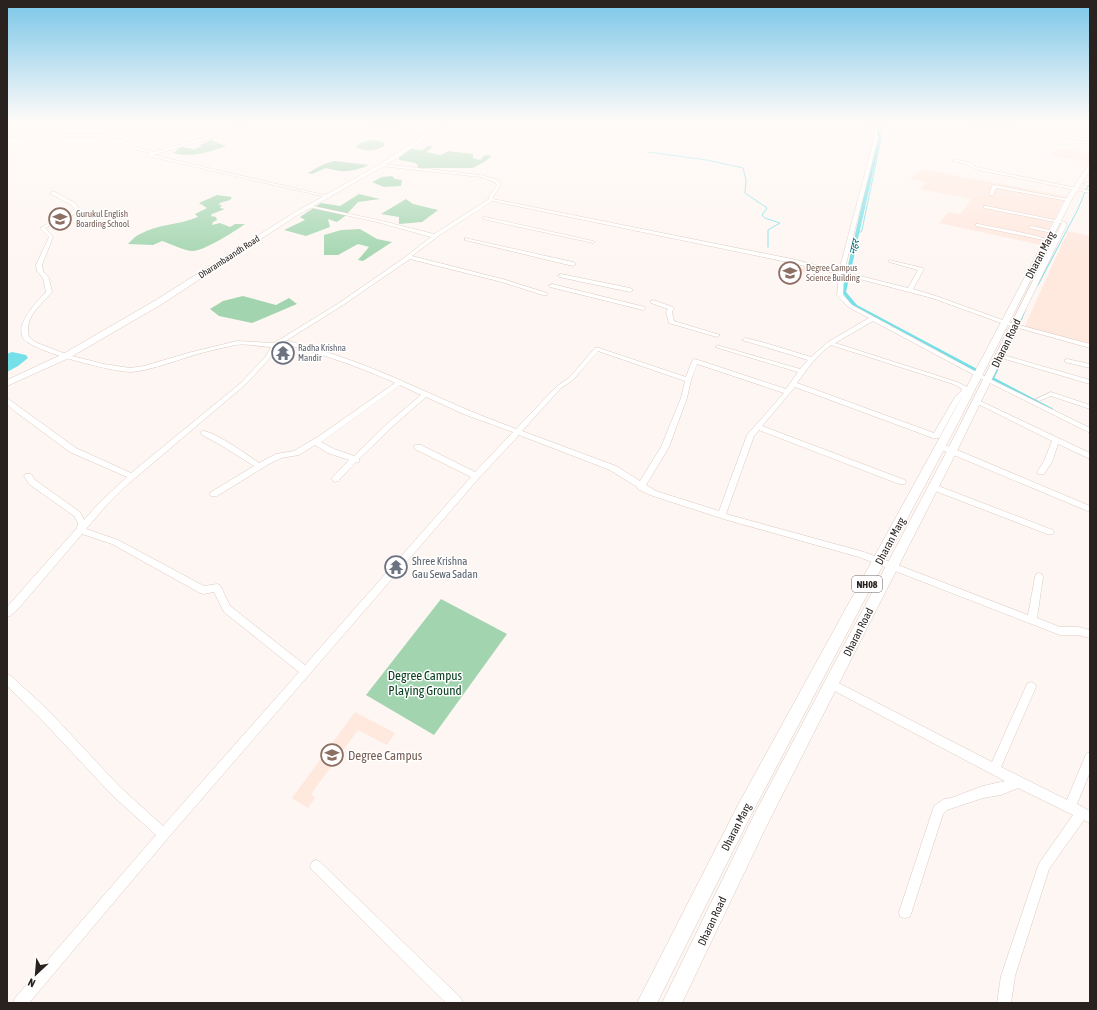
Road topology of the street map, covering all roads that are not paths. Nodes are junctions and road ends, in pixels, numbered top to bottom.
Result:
1 (205, 168) edge
2 (377, 168) edge
3 (407, 168) edge
4 (869, 168) edge
5 (976, 168) edge
6 (1086, 181) edge
7 (52, 193) dead end
8 (991, 194) dead end
9 (328, 197) junction
10 (491, 200) junction
11 (1068, 200) junction
12 (310, 206) junction
13 (986, 207) dead end
14 (485, 218) dead end
15 (978, 225) dead end
16 (1031, 227) dead end
17 (1056, 229) junction
18 (435, 236) junction
19 (467, 238) dead end
20 (593, 242) dead end
21 (410, 256) junction
22 (891, 262) dead end
23 (573, 264) dead end
24 (844, 274) junction
25 (561, 276) dead end
26 (552, 286) dead end
27 (630, 290) dead end
28 (910, 290) junction
29 (545, 294) dead end
30 (653, 302) dead end
31 (643, 308) dead end
32 (872, 319) junction
33 (1010, 324) junction
34 (717, 335) dead end
35 (745, 340) dead end
36 (830, 343) junction
37 (276, 344) junction
38 (1090, 346) edge
39 (718, 347) dead end
40 (66, 356) junction
41 (1000, 356) junction
42 (812, 360) junction
43 (1067, 361) dead end
44 (1090, 366) edge
45 (802, 371) junction
46 (983, 377) junction
47 (688, 380) junction
48 (402, 382) junction
49 (1090, 382) edge
50 (7, 383) edge
51 (793, 384) junction
52 (788, 392) junction
53 (426, 394) junction
54 (7, 400) edge
55 (1038, 400) dead end
56 (976, 401) junction
57 (1090, 407) edge
58 (758, 427) junction
59 (1090, 431) edge
60 (516, 432) junction
61 (205, 433) dead end
62 (1056, 439) junction
63 (314, 442) junction
64 (418, 447) dead end
65 (946, 449) junction
66 (1090, 456) edge
67 (356, 460) junction
68 (259, 466) junction
69 (1041, 472) dead end
70 (28, 476) dead end
71 (132, 476) junction
72 (476, 476) junction
73 (335, 478) dead end
74 (902, 482) dead end
75 (641, 487) junction
76 (933, 488) junction
77 (214, 494) dead end
78 (1090, 500) edge
79 (1078, 504) junction
80 (1090, 509) edge
81 (722, 515) junction
82 (81, 530) junction
83 (1050, 532) dead end
84 (879, 561) junction
85 (892, 566) junction
86 (1039, 577) dead end
87 (7, 613) edge
88 (1032, 620) junction
89 (1090, 634) edge
90 (306, 671) junction
91 (7, 679) edge
92 (831, 684) junction
93 (1031, 687) dead end
94 (805, 699) junction
95 (819, 707) junction
96 (1090, 758) edge
97 (994, 770) junction
98 (1018, 782) junction
99 (1070, 807) junction
100 (1086, 815) edge
101 (164, 834) junction
102 (316, 866) dead end
103 (905, 912) dead end
104 (20, 1003) edge
105 (456, 1003) edge
106 (647, 1003) edge
107 (672, 1003) edge
108 (1004, 1003) edge

1 - 9 street
2 - 9 main road, Dharambaandh Road
3 - 10 street
4 - 24 street
5 - 6 street
6 - 11 main road, Dharan Marg / NH08
6 - 17 main road, Dharan Road / NH08
7 - 40 street
8 - 11 street
9 - 12 main road, Dharambaandh Road
10 - 18 street
10 - 24 street
11 - 17 main road, Dharan Marg / NH08
12 - 18 street
12 - 40 main road, Dharambaandh Road
13 - 17 street
14 - 20 street
15 - 17 street
16 - 17 street
17 - 33 main road, Dharan Road / NH08
17 - 33 main road, Dharan Marg / NH08
18 - 21 street
19 - 23 street
21 - 29 street
21 - 37 street
22 - 28 street
24 - 28 street
24 - 32 street
25 - 27 street
26 - 31 street
28 - 33 street
30 - 34 street
32 - 36 street
32 - 46 street
33 - 38 street
33 - 41 main road, Dharan Road / NH08
33 - 46 main road, Dharan Marg / NH08
35 - 42 street
36 - 42 street
36 - 51 street
37 - 40 street
37 - 48 street
37 - 71 street
39 - 45 street
40 - 50 main road, Dharambaandh Road
41 - 46 main road, Dharan Road / NH08
41 - 49 street
42 - 45 street
43 - 44 street
45 - 51 street
46 - 56 main road, Dharan Road / NH08
46 - 59 street
46 - 65 main road, Dharan Marg / NH08
47 - 52 street
47 - 60 street
47 - 75 street
48 - 53 street
48 - 63 street
51 - 52 street
52 - 58 street
53 - 60 street
53 - 67 street
54 - 71 street
55 - 57 street
56 - 62 street
56 - 65 main road, Dharan Road / NH08
58 - 74 street
58 - 81 street
60 - 72 street
60 - 75 street
61 - 68 street
62 - 66 street
62 - 69 street
63 - 67 street
63 - 68 street
64 - 72 street
65 - 76 main road, Dharan Road / NH08
65 - 79 street
65 - 84 main road, Dharan Marg / NH08
67 - 73 street
68 - 77 street
70 - 82 street
71 - 82 street
72 - 90 street
75 - 81 street
76 - 83 street
76 - 85 main road, Dharan Road / NH08
78 - 79 street
79 - 80 street
81 - 84 street
82 - 87 street
82 - 90 street
84 - 85 street
84 - 94 main road, Dharan Marg / NH08
85 - 88 street
85 - 92 main road, Dharan Road / NH08
86 - 88 street
88 - 89 street
90 - 101 street
91 - 101 street
92 - 95 main road, Dharan Road / NH08
92 - 97 street
93 - 97 street
94 - 95 main road
94 - 106 main road, Dharan Marg / NH08
95 - 107 main road, Dharan Road / NH08
96 - 99 street
97 - 98 street
98 - 99 street
98 - 103 street
99 - 100 street
100 - 108 street
101 - 104 street
102 - 105 street

